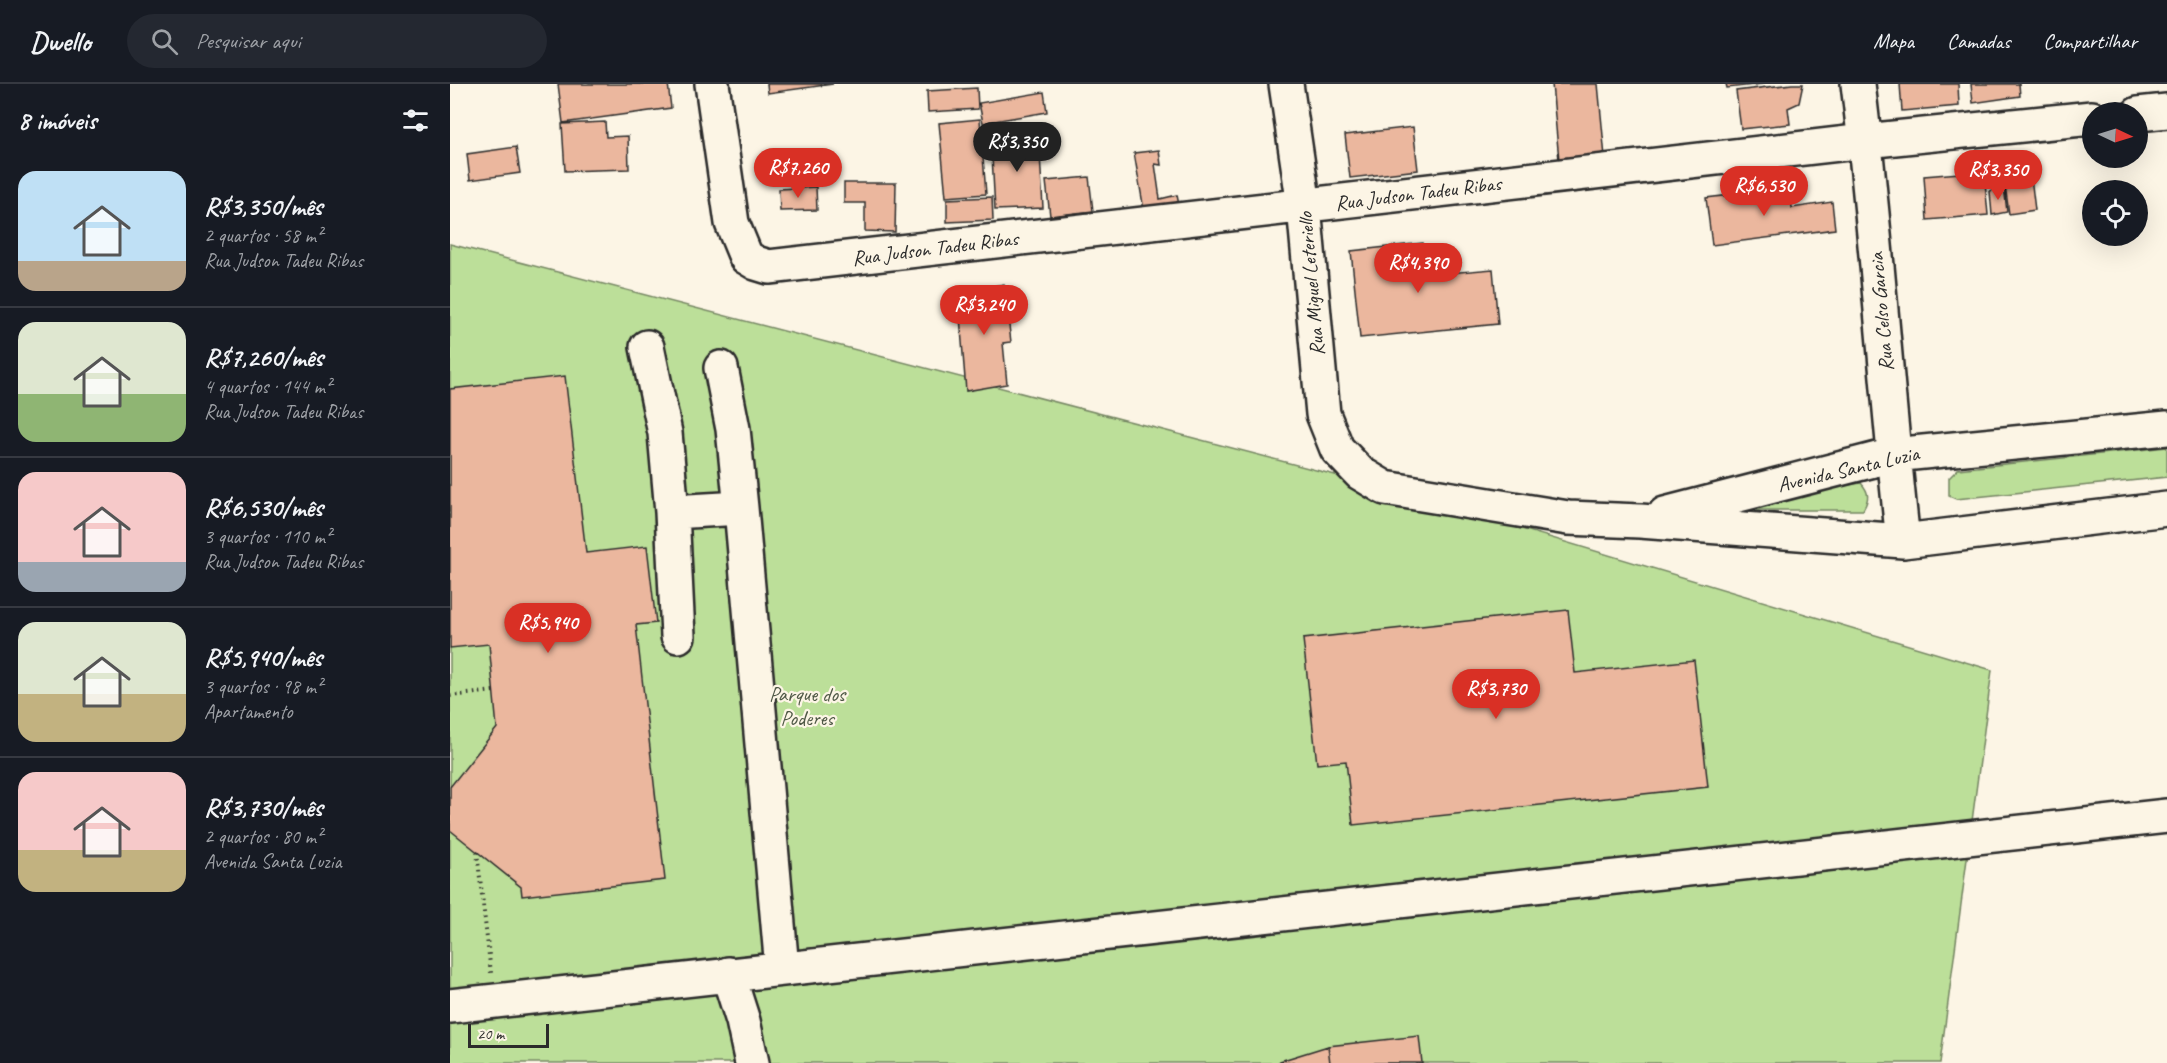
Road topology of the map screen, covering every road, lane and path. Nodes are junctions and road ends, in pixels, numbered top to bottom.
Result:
1 (712, 84) edge
2 (1286, 84) edge
3 (1858, 84) edge
4 (2167, 111) edge
5 (2148, 113) edge
6 (2082, 119) edge
7 (1865, 141) junction
8 (1304, 206) junction
9 (646, 347) dead end
10 (721, 368) dead end
11 (2167, 428) edge
12 (1893, 455) junction
13 (1360, 473) joint
14 (741, 508) junction
15 (2167, 508) edge
16 (672, 512) junction
17 (1640, 521) junction
18 (1904, 541) junction
19 (678, 636) dead end
20 (494, 691) dead end
21 (450, 696) edge
22 (2167, 816) edge
23 (477, 852) dead end
24 (782, 969) junction
25 (728, 974) junction
26 (494, 1001) junction
27 (450, 1006) edge
28 (752, 1063) edge

1 - 8 street, Rua Judson Tadeu Ribas
2 - 8 street, Rua Miguel Leteriello
3 - 7 street, Rua Celso Garcia
4 - 5 street
6 - 7 street, Rua Judson Tadeu Ribas
7 - 8 street, Rua Judson Tadeu Ribas
7 - 12 street, Rua Celso Garcia
8 - 13 street, Rua Miguel Leteriello
9 - 16 street
10 - 14 street
11 - 12 street, Avenida Santa Luzia
12 - 17 street, Avenida Santa Luzia
12 - 18 street, Rua Celso Garcia
13 - 17 street, Avenida Santa Luzia
14 - 16 street
14 - 24 street
15 - 18 street, Avenida Santa Luzia
16 - 19 street
17 - 18 street, Avenida Santa Luzia
20 - 21 path
22 - 24 street
23 - 26 path
24 - 25 street
25 - 26 street
25 - 28 street
26 - 27 street

